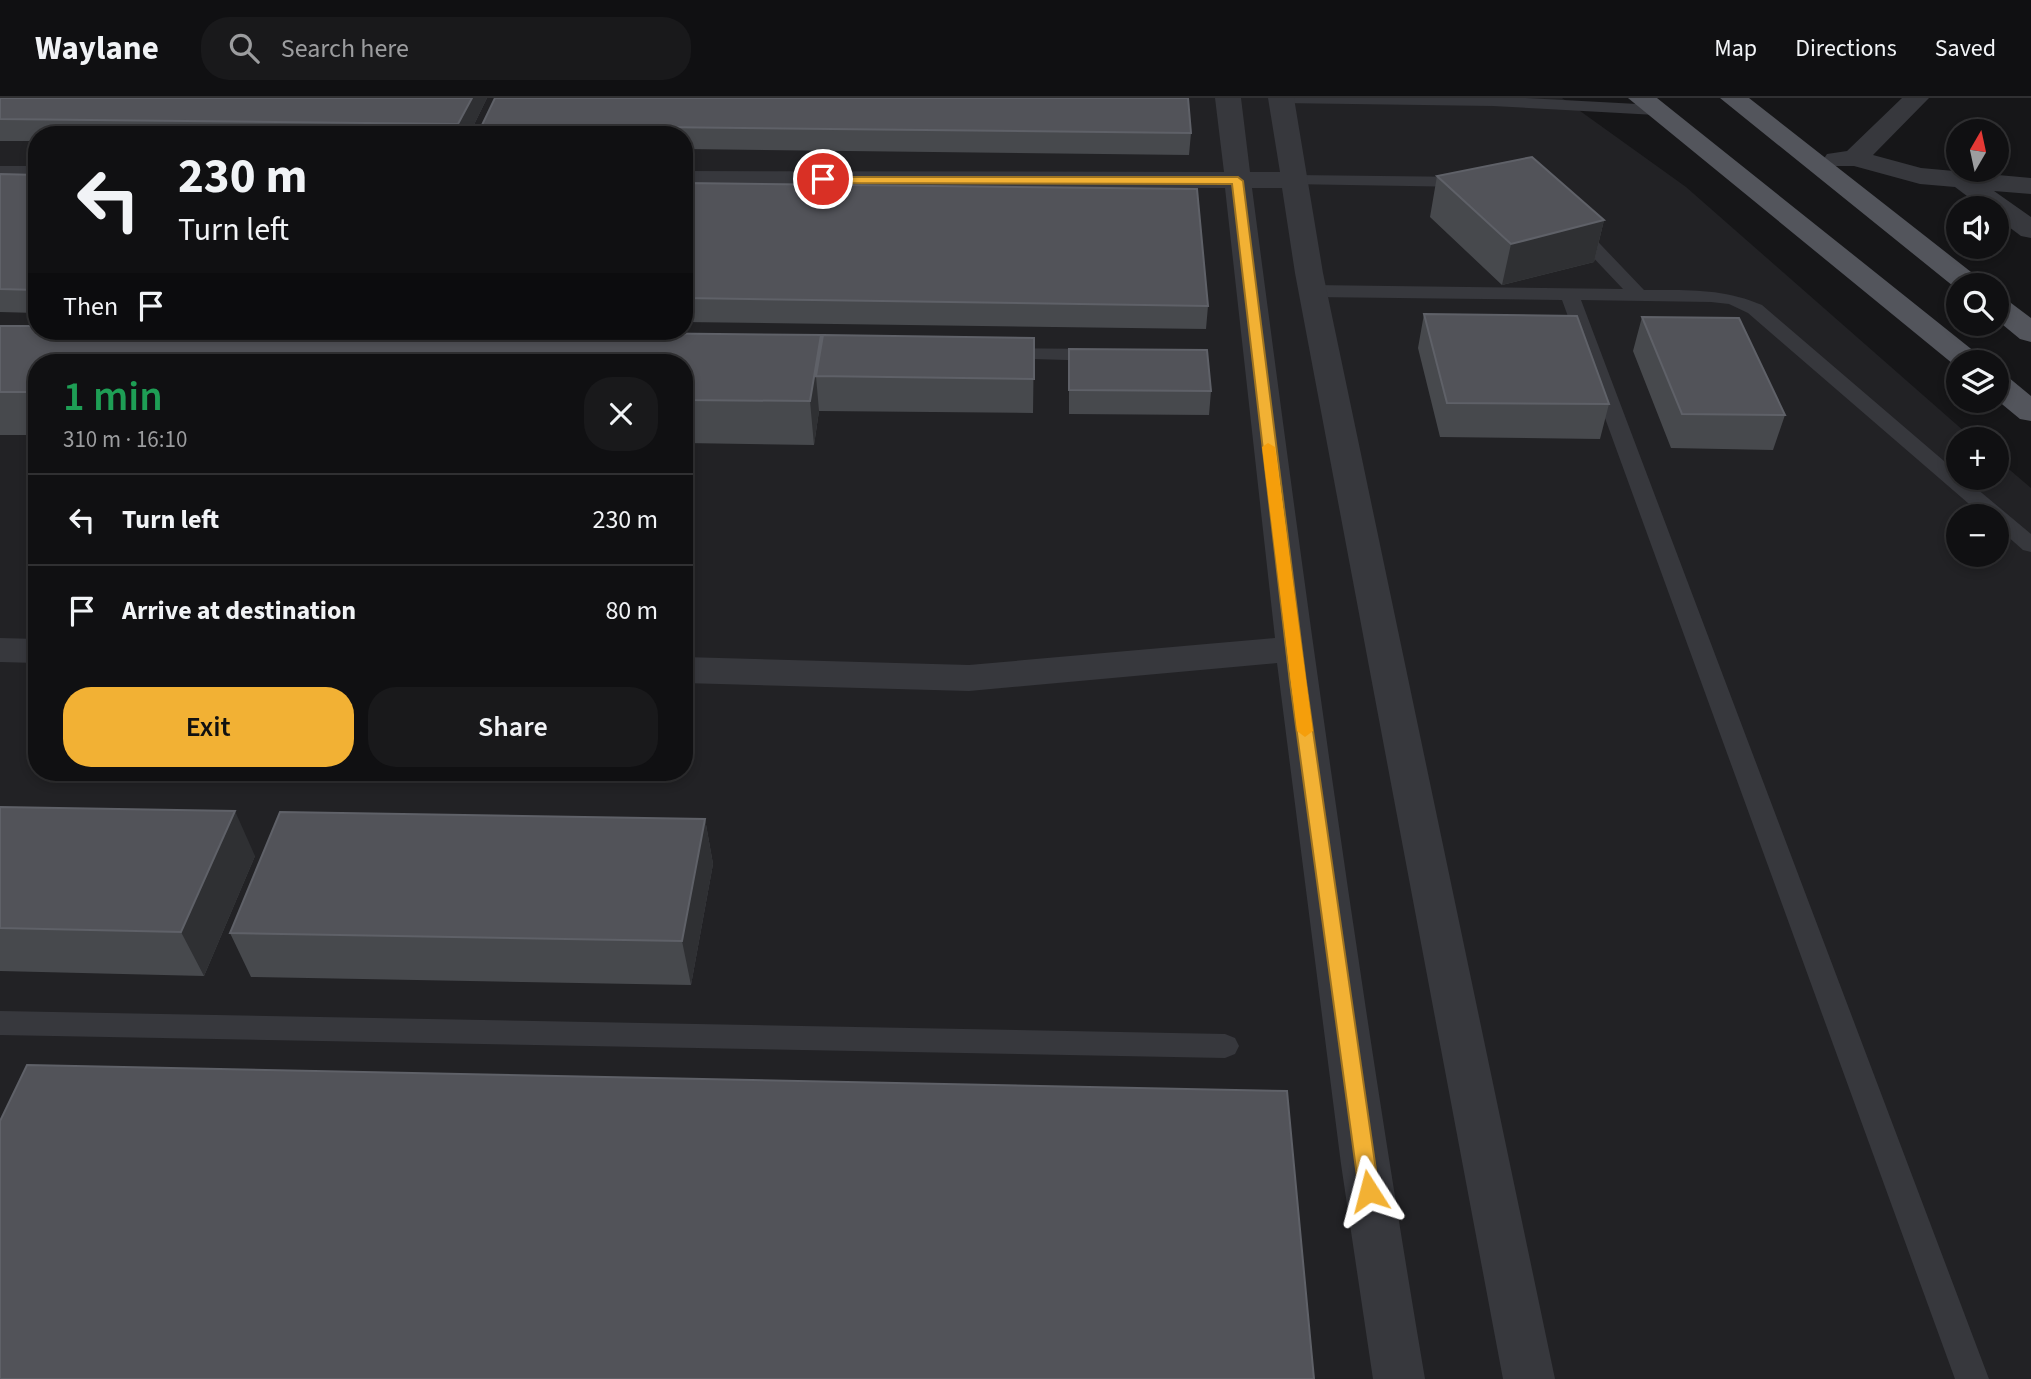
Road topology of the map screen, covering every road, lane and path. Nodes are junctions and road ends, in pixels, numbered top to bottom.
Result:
1 (1227, 98) edge
2 (1281, 98) edge
3 (1733, 98) edge
4 (1916, 98) edge
5 (1403, 99) edge
6 (1649, 104) edge
7 (1855, 158) junction
8 (1816, 162) junction
9 (0, 174) edge
10 (28, 174) edge
11 (1946, 178) edge
12 (693, 179) edge
13 (1294, 180) junction
14 (1238, 181) junction
15 (1481, 182) edge
16 (1965, 182) edge
17 (1985, 182) edge
18 (2031, 186) edge
19 (1559, 211) edge
20 (2031, 230) edge
21 (1955, 273) edge
22 (1312, 291) junction
23 (1570, 295) junction
24 (1640, 296) junction
25 (2009, 316) edge
26 (2031, 333) edge
27 (1954, 350) edge
28 (984, 354) edge
29 (1123, 355) edge
30 (2009, 394) edge
31 (2031, 412) edge
32 (1983, 504) edge
33 (2009, 526) edge
34 (2031, 545) edge
35 (1294, 649) junction
36 (0, 650) edge
37 (28, 651) edge
38 (693, 670) edge
39 (0, 1023) edge
40 (1225, 1046) dead end
41 (1399, 1379) edge
42 (1529, 1379) edge
43 (1972, 1379) edge

1 - 14 street
2 - 5 lane
2 - 13 street
3 - 8 main road
4 - 7 street
5 - 6 lane
6 - 27 main road
7 - 8 street
7 - 11 street
8 - 21 main road
9 - 10 street
12 - 14 street
13 - 14 street
13 - 15 lane
13 - 22 street
14 - 35 street
16 - 20 street
17 - 18 street
19 - 24 lane
22 - 23 lane
22 - 42 street
23 - 24 lane
23 - 43 lane
24 - 32 lane
25 - 26 main road
28 - 29 lane
30 - 31 main road
33 - 34 lane
35 - 38 street
35 - 41 street
36 - 37 street
39 - 40 lane

